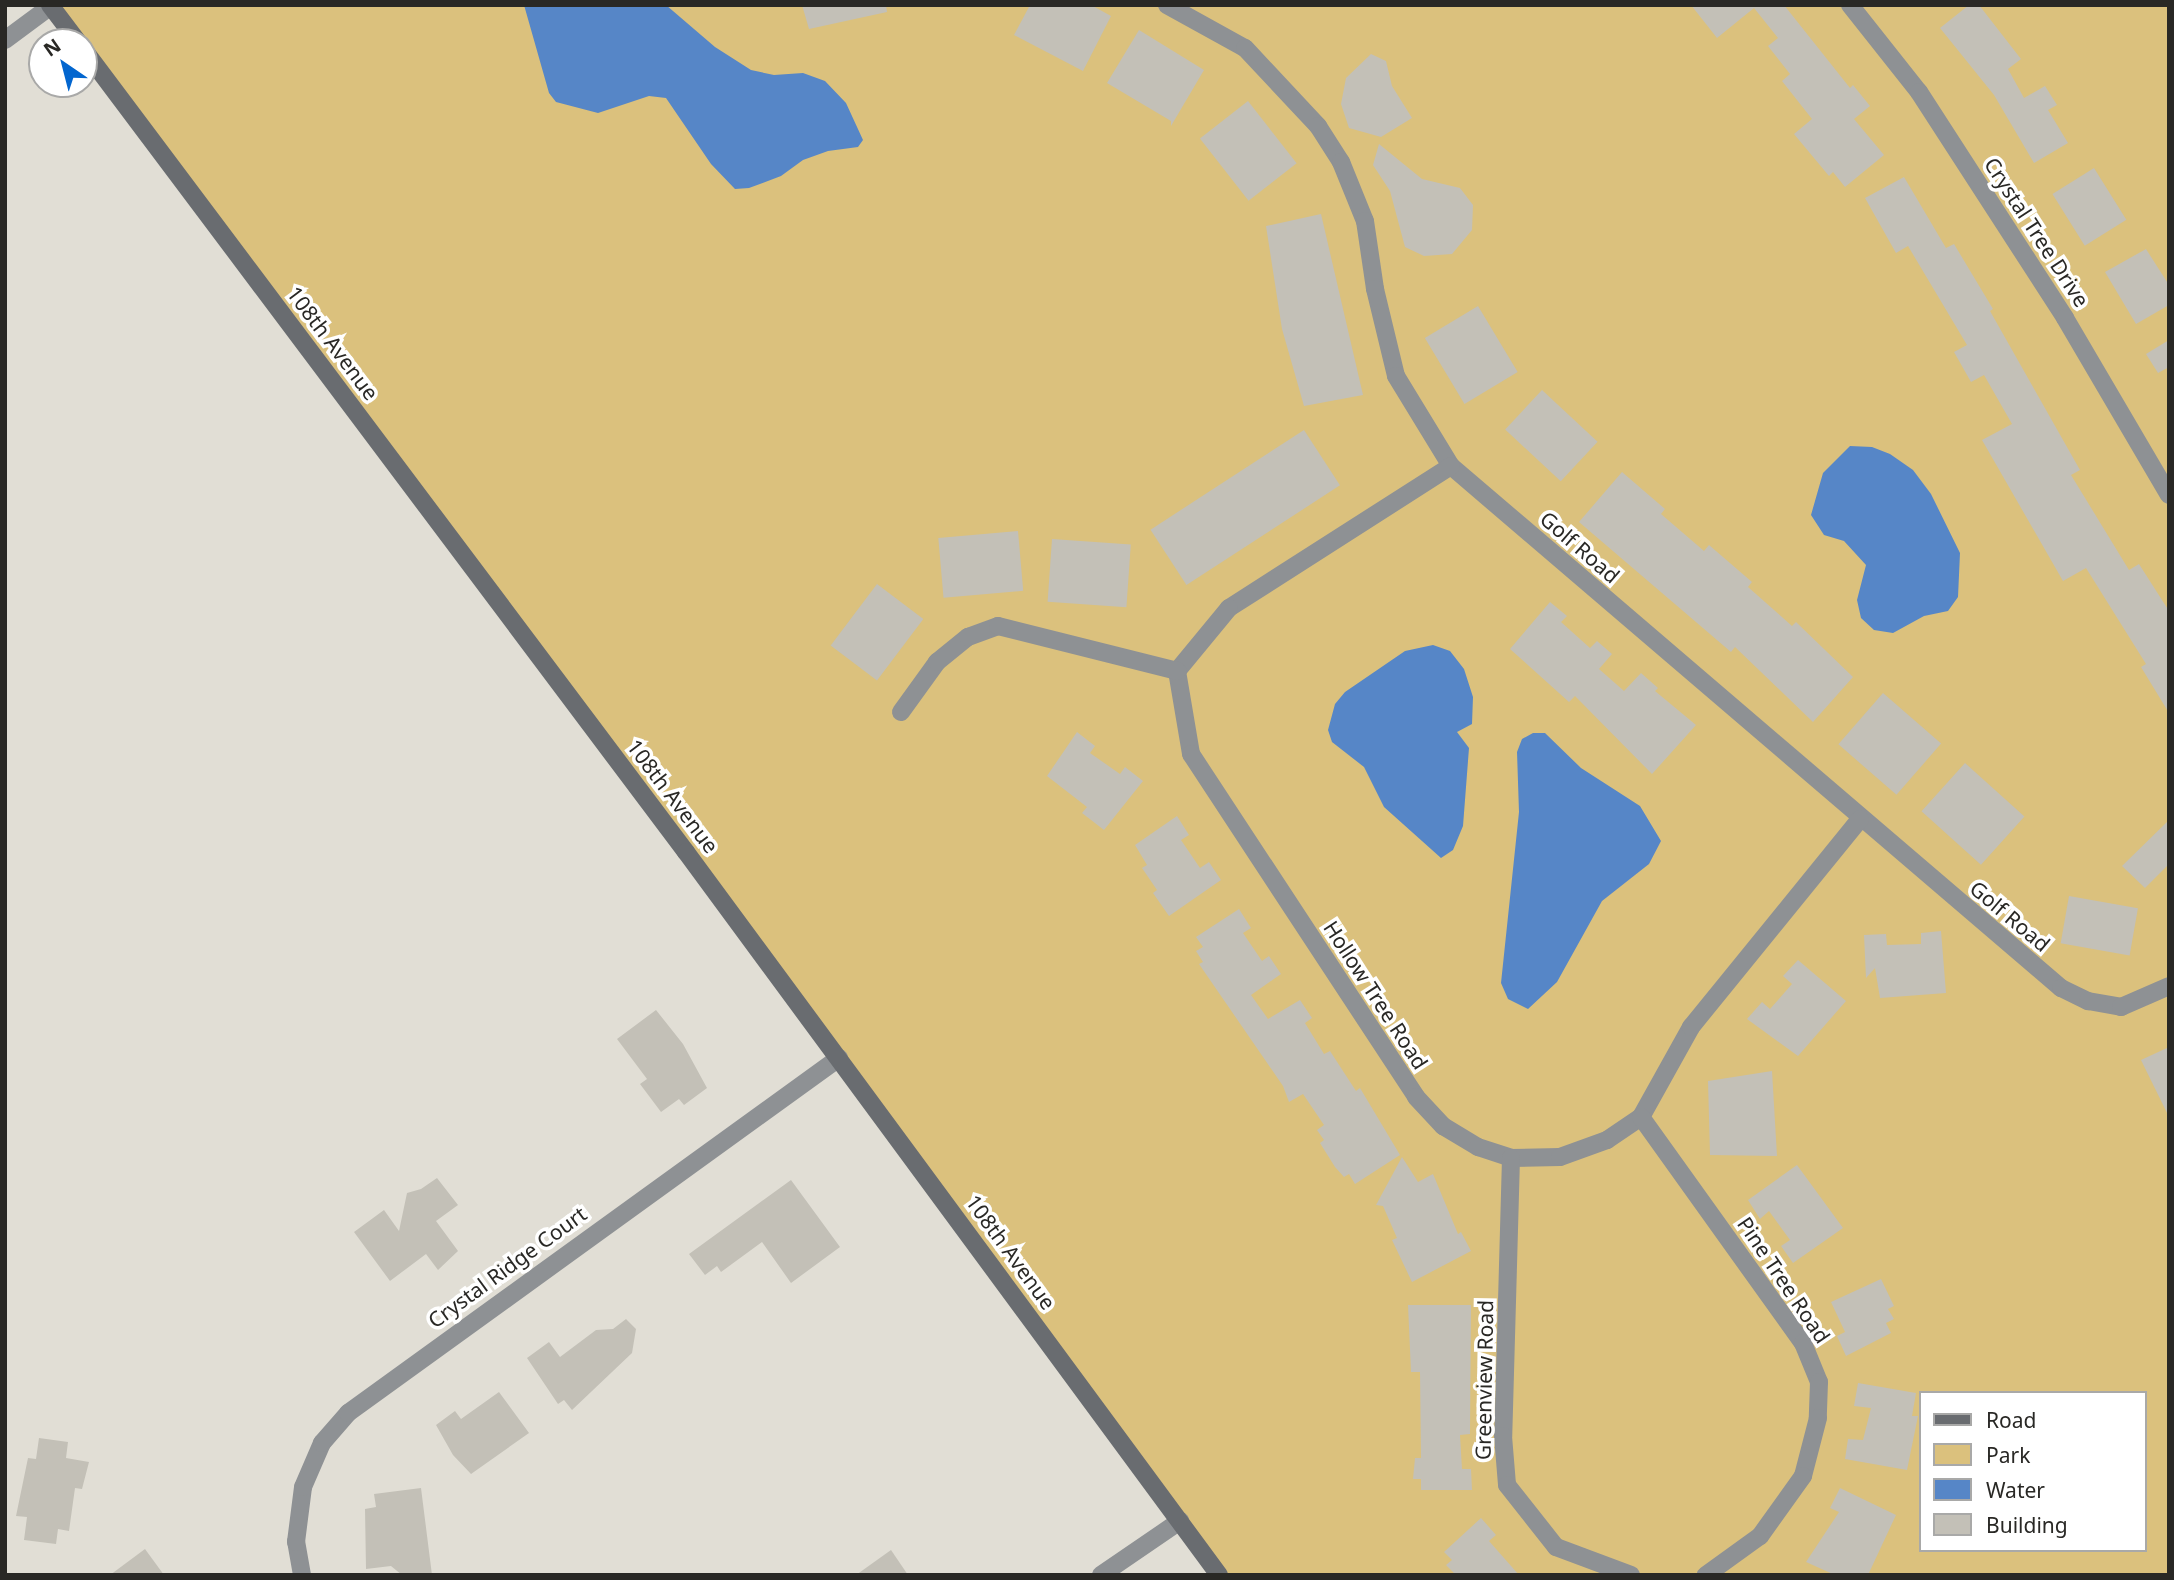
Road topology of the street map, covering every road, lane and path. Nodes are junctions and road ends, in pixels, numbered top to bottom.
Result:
1 (1167, 5) edge
2 (1850, 5) edge
3 (50, 6) edge
4 (67, 28) edge
5 (5, 40) edge
6 (98, 69) edge
7 (1451, 466) junction
8 (2169, 495) edge
9 (1177, 671) junction
10 (901, 712) dead end
11 (1860, 819) junction
12 (2169, 986) edge
13 (839, 1058) junction
14 (1641, 1117) junction
15 (1511, 1158) junction
16 (1180, 1521) junction
17 (302, 1575) edge
18 (1101, 1575) edge
19 (1219, 1575) edge
20 (1631, 1575) edge
21 (1706, 1575) edge

1 - 7 street, Golf Road
2 - 8 street, Crystal Tree Drive
3 - 4 street
3 - 5 street
6 - 13 street, 108th Avenue
7 - 9 street
7 - 11 street, Golf Road
9 - 10 street
9 - 15 street, Hollow Tree Road
11 - 12 street, Golf Road
11 - 14 street, Hollow Tree Road
13 - 16 street, 108th Avenue
13 - 17 street, Crystal Ridge Court
14 - 15 street, Hollow Tree Road
14 - 21 street, Pine Tree Road
15 - 20 street, Greenview Road
16 - 18 street
16 - 19 street, 108th Avenue

